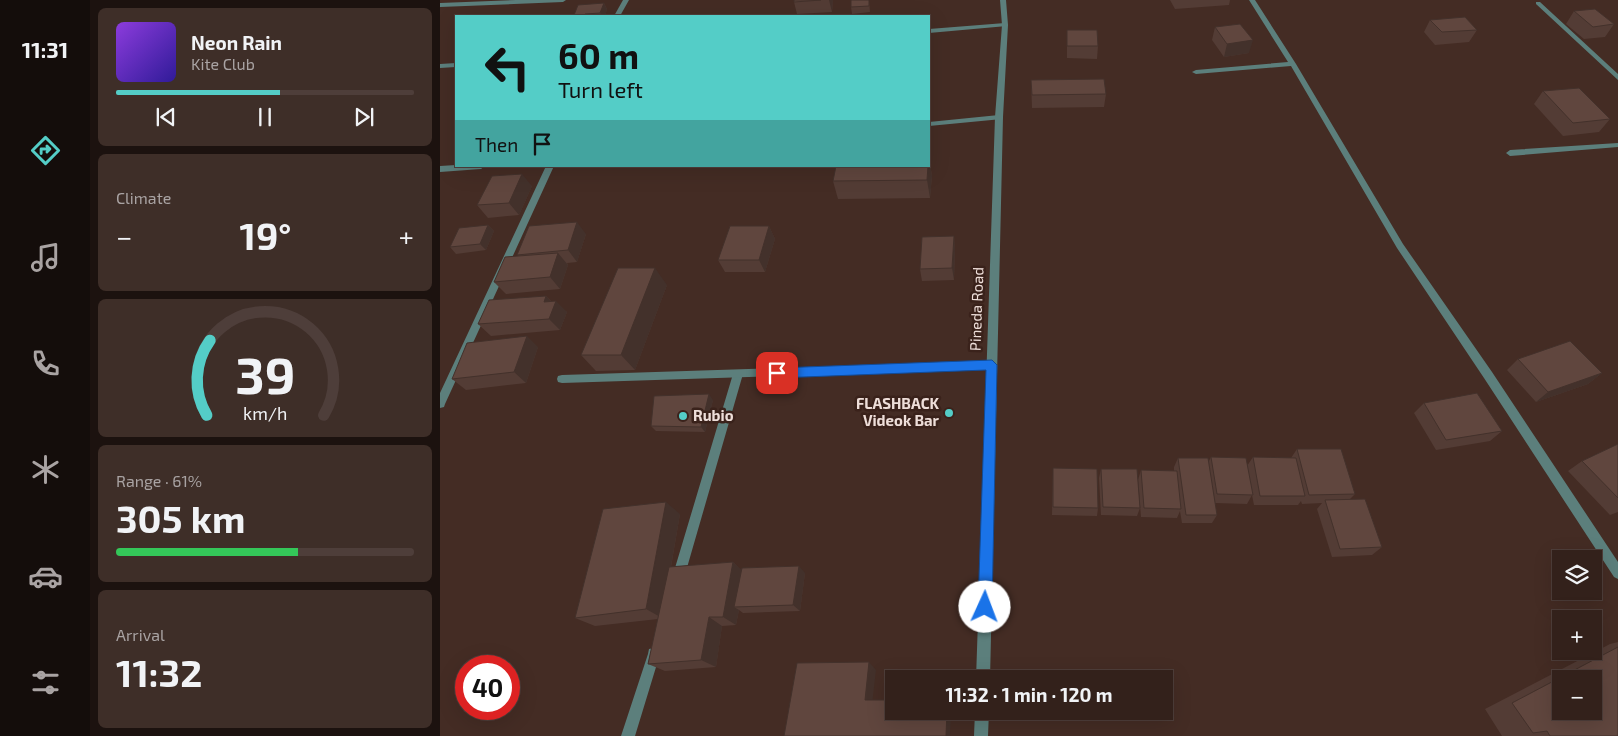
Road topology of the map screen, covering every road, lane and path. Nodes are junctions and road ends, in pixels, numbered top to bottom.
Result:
1 (563, 0) edge
2 (626, 0) edge
3 (1003, 0) edge
4 (1252, 0) edge
5 (1538, 3) dead end
6 (440, 5) edge
7 (618, 15) edge
8 (1005, 25) junction
9 (930, 31) edge
10 (1293, 64) junction
11 (455, 65) edge
12 (440, 66) edge
13 (1196, 72) dead end
14 (1618, 78) edge
15 (999, 117) junction
16 (930, 124) edge
17 (1618, 144) edge
18 (1510, 153) dead end
19 (467, 167) edge
20 (550, 167) edge
21 (440, 169) edge
22 (992, 365) junction
23 (738, 374) junction
24 (562, 379) dead end
25 (440, 404) edge
26 (1618, 573) edge
27 (675, 588) edge
28 (658, 644) edge
29 (983, 670) edge
30 (982, 720) edge
31 (628, 736) edge
32 (981, 736) edge

1 - 6 street
2 - 7 street
3 - 8 street, Pineda Road
4 - 10 street
5 - 14 street
8 - 9 street
8 - 15 street, Pineda Road
10 - 13 street
10 - 26 street
11 - 12 street
15 - 16 street
15 - 22 street, Pineda Road
17 - 18 street
19 - 21 street
20 - 25 street
22 - 23 street
22 - 29 street, Pineda Road
23 - 24 street
23 - 27 street
28 - 31 street
30 - 32 street

